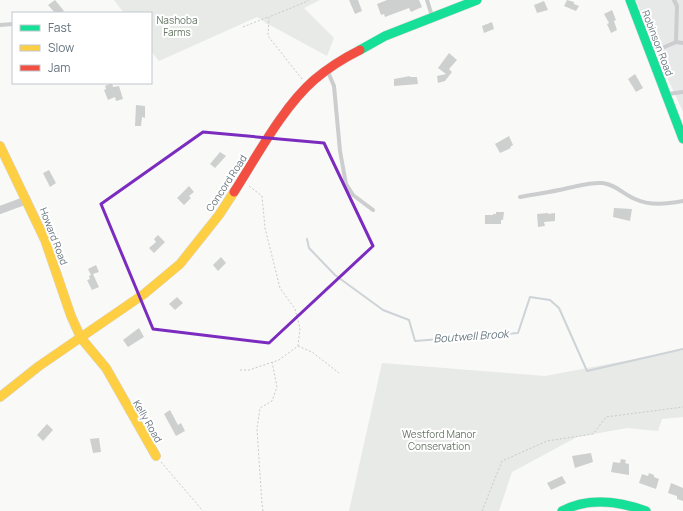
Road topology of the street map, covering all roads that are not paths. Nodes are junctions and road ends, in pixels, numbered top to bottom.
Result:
1 (427, 0) edge
2 (477, 0) edge
3 (630, 0) edge
4 (674, 0) edge
5 (432, 16) junction
6 (12, 24) edge
7 (0, 25) edge
8 (676, 42) junction
9 (683, 44) edge
10 (650, 53) junction
11 (327, 70) junction
12 (683, 92) edge
13 (667, 95) junction
14 (683, 139) edge
15 (0, 146) edge
16 (520, 197) dead end
17 (27, 200) junction
18 (683, 201) edge
19 (0, 210) edge
20 (374, 210) dead end
21 (81, 338) junction
22 (0, 397) edge
23 (156, 456) road end
24 (562, 511) edge
25 (646, 511) edge

1 - 5 lane
2 - 5 main road, Concord Road
3 - 10 main road, Robinson Road
4 - 8 lane
5 - 11 main road, Concord Road
6 - 7 lane
8 - 9 lane
8 - 10 lane
10 - 13 main road, Robinson Road
11 - 20 lane
11 - 21 main road, Concord Road
12 - 13 lane
13 - 14 main road, Robinson Road
15 - 17 main road, Howard Road
16 - 18 lane
17 - 19 street
17 - 21 main road, Howard Road
21 - 22 main road, Concord Road
21 - 23 main road, Kelly Road
24 - 25 main road

